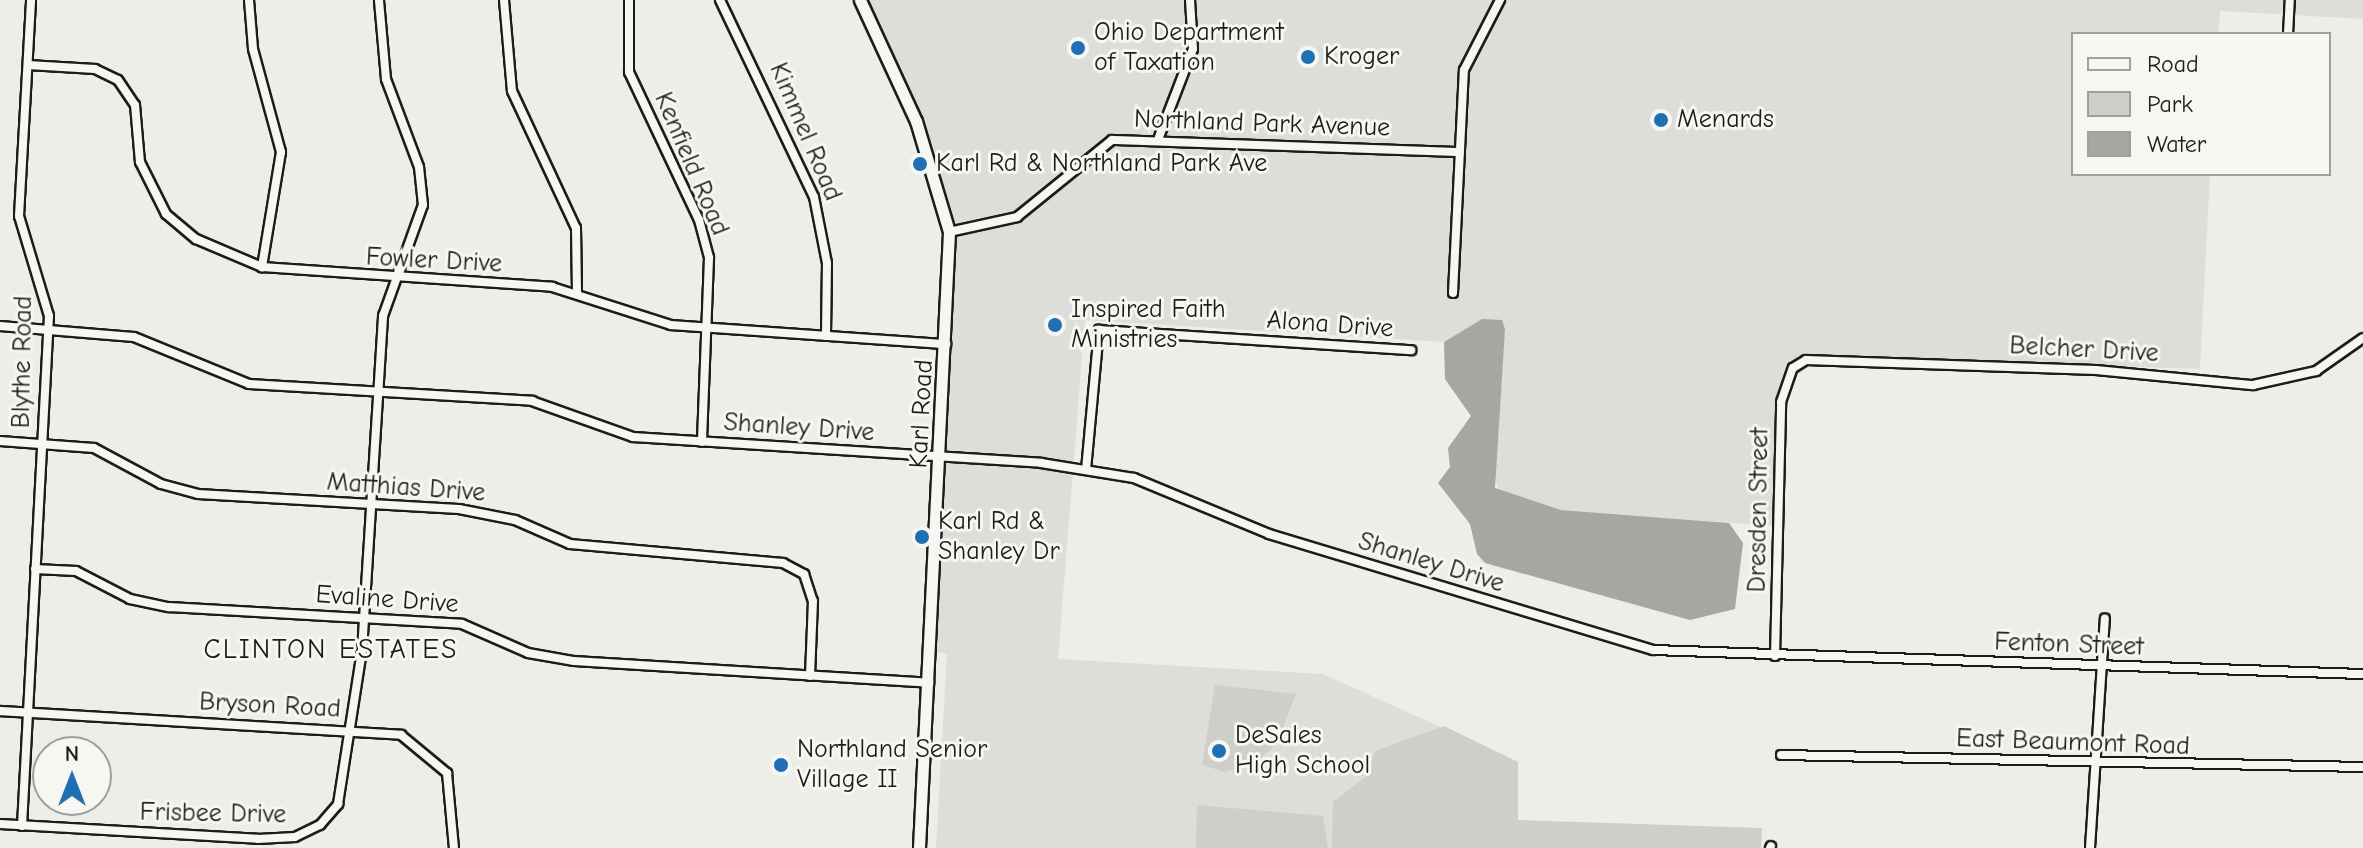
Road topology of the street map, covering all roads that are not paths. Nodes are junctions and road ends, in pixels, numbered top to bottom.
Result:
1 (31, 0) edge
2 (249, 0) edge
3 (379, 0) edge
4 (504, 0) edge
5 (629, 0) edge
6 (720, 0) edge
7 (860, 0) edge
8 (1190, 0) edge
9 (1500, 0) edge
10 (2290, 0) edge
11 (2288, 32) edge
12 (28, 65) junction
13 (1159, 137) junction
14 (1460, 152) junction
15 (949, 232) junction
16 (262, 267) junction
17 (397, 279) junction
18 (577, 292) junction
19 (1453, 293) dead end
20 (0, 326) edge
21 (49, 329) junction
22 (710, 329) junction
23 (826, 336) junction
24 (2363, 338) edge
25 (948, 344) junction
26 (1411, 350) dead end
27 (1793, 368) joint
28 (377, 391) junction
29 (0, 441) edge
30 (702, 442) junction
31 (42, 444) junction
32 (941, 457) junction
33 (1086, 470) junction
34 (370, 504) junction
35 (35, 569) junction
36 (364, 618) junction
37 (2105, 618) dead end
38 (1775, 656) junction
39 (2102, 666) junction
40 (2363, 674) edge
41 (810, 676) junction
42 (929, 683) junction
43 (0, 711) edge
44 (28, 713) junction
45 (350, 730) junction
46 (1781, 755) dead end
47 (2097, 764) junction
48 (2363, 767) edge
49 (0, 824) edge
50 (22, 826) junction
51 (454, 848) edge
52 (919, 848) edge
53 (2090, 848) edge

1 - 12 street, Blythe Road
2 - 16 street
3 - 17 street, Frisbee Drive
4 - 18 street
5 - 22 street, Kenfield Road
6 - 23 street, Kimmel Road
7 - 15 main road, Karl Road
8 - 13 street
9 - 14 street
10 - 11 street
12 - 16 street, Fowler Drive
12 - 21 street, Blythe Road
13 - 14 street, Northland Park Avenue
13 - 15 street, Northland Park Avenue
14 - 19 street
15 - 25 main road, Karl Road
16 - 17 street, Fowler Drive
17 - 18 street, Fowler Drive
17 - 28 street, Frisbee Drive
18 - 22 street, Fowler Drive
20 - 21 street, Shanley Drive
21 - 28 street, Shanley Drive
21 - 31 street, Blythe Road
22 - 23 street, Fowler Drive
22 - 30 street, Kenfield Road
23 - 25 street, Fowler Drive
24 - 27 street, Belcher Drive
25 - 32 main road, Karl Road
26 - 33 street, Alona Drive
27 - 38 street, Dresden Street
28 - 30 street, Shanley Drive
28 - 34 street, Frisbee Drive
29 - 31 street, Matthias Drive
30 - 32 street, Shanley Drive
31 - 34 street, Matthias Drive
31 - 35 street, Blythe Road
32 - 33 street, Shanley Drive
32 - 42 main road, Karl Road
33 - 38 street, Shanley Drive
34 - 36 street, Frisbee Drive
34 - 41 street, Matthias Drive
35 - 36 street, Evaline Drive
35 - 44 street, Blythe Road
36 - 41 street, Evaline Drive
36 - 45 street, Frisbee Drive
37 - 39 street
38 - 39 street, Fenton Street
39 - 40 street, Fenton Street
39 - 47 street
41 - 42 street, Evaline Drive
42 - 52 main road, Karl Road
43 - 44 street, Bryson Road
44 - 45 street, Bryson Road
44 - 50 street, Blythe Road
45 - 50 street, Frisbee Drive
45 - 51 street, Bryson Road
46 - 47 street, East Beaumont Road
47 - 48 street, East Beaumont Road
47 - 53 street
49 - 50 street, Frisbee Drive

